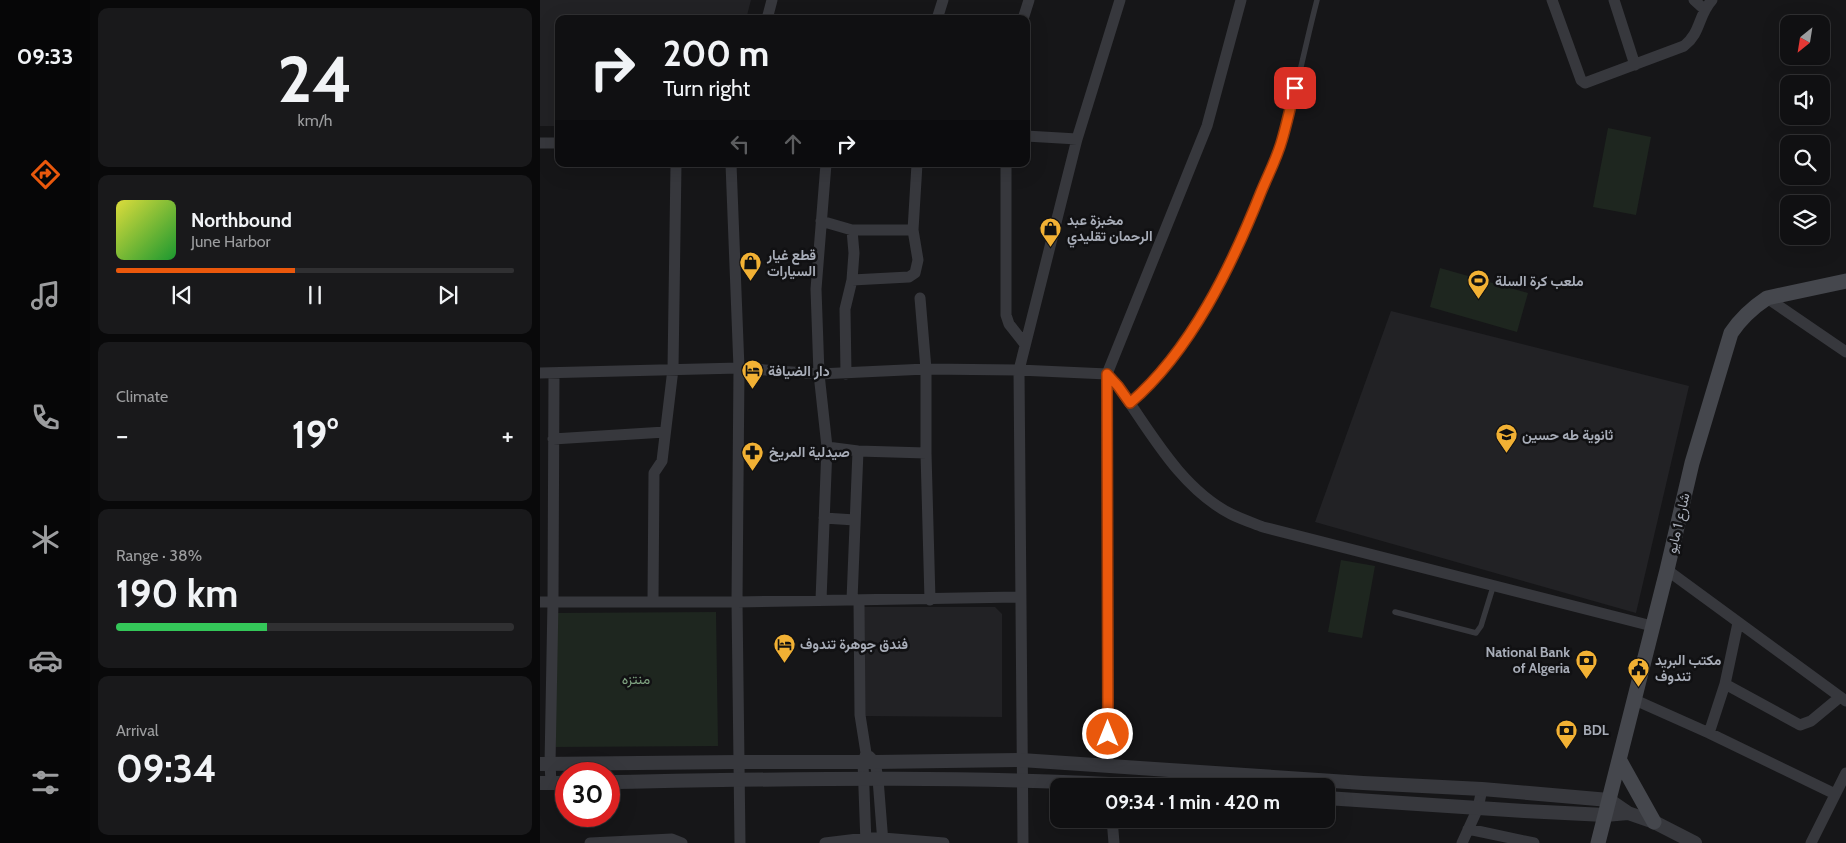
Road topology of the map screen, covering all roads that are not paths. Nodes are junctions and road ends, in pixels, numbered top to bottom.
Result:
1 (772, 0) edge
2 (943, 0) edge
3 (1029, 0) edge
4 (1120, 0) edge
5 (1241, 0) edge
6 (1317, 0) edge
7 (1552, 0) edge
8 (1614, 0) edge
9 (1694, 0) edge
10 (1708, 5) edge
11 (768, 15) edge
12 (939, 15) edge
13 (1024, 15) edge
14 (1635, 65) junction
15 (1030, 136) edge
16 (1077, 139) junction
17 (540, 143) edge
18 (555, 143) edge
19 (676, 167) edge
20 (731, 167) edge
21 (826, 167) edge
22 (916, 167) edge
23 (1006, 167) edge
24 (821, 221) junction
25 (852, 230) junction
26 (913, 230) junction
27 (852, 280) junction
28 (1846, 281) edge
29 (920, 298) dead end
30 (1766, 298) junction
31 (1024, 344) junction
32 (1846, 352) edge
33 (739, 368) junction
34 (673, 369) junction
35 (926, 369) junction
36 (1018, 370) junction
37 (540, 373) edge
38 (554, 373) junction
39 (819, 374) junction
40 (846, 374) junction
41 (1107, 374) junction
42 (1130, 403) junction
43 (665, 432) junction
44 (554, 439) junction
45 (827, 447) junction
46 (858, 451) junction
47 (926, 453) junction
48 (824, 518) junction
49 (855, 520) junction
50 (1667, 570) junction
51 (1493, 587) junction
52 (1020, 597) junction
53 (821, 600) junction
54 (855, 600) junction
55 (930, 600) junction
56 (553, 601) junction
57 (540, 602) edge
58 (653, 602) junction
59 (737, 602) junction
60 (1395, 612) dead end
61 (1738, 622) junction
62 (1652, 626) junction
63 (1725, 684) junction
64 (1843, 699) edge
65 (1635, 700) junction
66 (1709, 733) junction
67 (1108, 734) dead end
68 (868, 759) junction
69 (1021, 760) junction
70 (1620, 761) junction
71 (738, 762) junction
72 (545, 764) edge
73 (1846, 773) edge
74 (871, 779) junction
75 (739, 780) junction
76 (1022, 780) junction
77 (1050, 781) edge
78 (620, 782) edge
79 (546, 783) edge
80 (1482, 789) junction
81 (1836, 794) junction
82 (1335, 799) edge
83 (1478, 808) junction
84 (1607, 808) junction
85 (1654, 822) junction
86 (1113, 828) edge
87 (1468, 829) junction
88 (866, 840) edge
89 (883, 840) edge
90 (590, 843) edge
91 (682, 843) edge
92 (740, 843) edge
93 (825, 843) edge
94 (944, 843) edge
95 (1022, 843) edge
96 (1114, 843) edge
97 (1462, 843) edge
98 (1534, 843) edge
99 (1598, 843) edge
100 (1695, 843) edge
101 (1811, 843) edge

1 - 11 street
2 - 12 street
3 - 13 street
4 - 16 street
5 - 41 street
6 - 42 lane
7 - 14 street
8 - 14 street
9 - 10 street
10 - 14 street
15 - 16 street
16 - 31 street
17 - 18 street
19 - 34 street
20 - 33 street
21 - 24 street
22 - 26 street
23 - 31 street
24 - 25 street
24 - 39 street
25 - 26 street
25 - 27 street
26 - 27 street
27 - 40 street
28 - 30 main road, شارع 1 مايو
29 - 35 street
30 - 32 street
30 - 50 main road, شارع 1 مايو
31 - 36 street
33 - 34 street
33 - 39 street
33 - 59 street
34 - 38 street
34 - 43 street
35 - 36 street
35 - 40 street
35 - 47 street
36 - 41 street
36 - 52 street
37 - 38 street
38 - 44 street
39 - 40 street
39 - 45 street
41 - 42 street
41 - 67 street
42 - 51 street
43 - 44 street
43 - 58 street
44 - 56 street
45 - 46 street
45 - 48 street
46 - 47 street
46 - 49 street
47 - 55 street
48 - 49 street
48 - 53 street
49 - 54 street
50 - 61 street
50 - 62 main road, شارع 1 مايو
51 - 60 lane
51 - 62 street
52 - 55 street
52 - 69 street
53 - 54 street
53 - 59 street
54 - 55 street
54 - 68 street
56 - 57 street
56 - 58 street
56 - 72 street
58 - 59 street
59 - 71 street
61 - 63 street
61 - 64 street
62 - 65 main road, شارع 1 مايو
63 - 64 street
63 - 66 street
65 - 66 street
65 - 70 main road, شارع 1 مايو
66 - 81 street
68 - 69 street
68 - 71 street
68 - 74 street
69 - 76 street
69 - 80 street
70 - 84 main road, شارع 1 مايو
70 - 85 main road
71 - 72 street
71 - 75 street
72 - 79 street
73 - 81 street
74 - 75 street
74 - 76 street
74 - 88 street
74 - 89 street
75 - 78 street
75 - 92 street
76 - 77 street
76 - 95 street
80 - 83 street
80 - 84 street
81 - 101 street
82 - 83 street
83 - 84 street
83 - 87 street
84 - 85 street
84 - 99 main road, شارع 1 مايو
85 - 100 street
86 - 96 street
87 - 97 street
87 - 98 street
88 - 89 street
88 - 93 street
89 - 94 street
90 - 91 street

